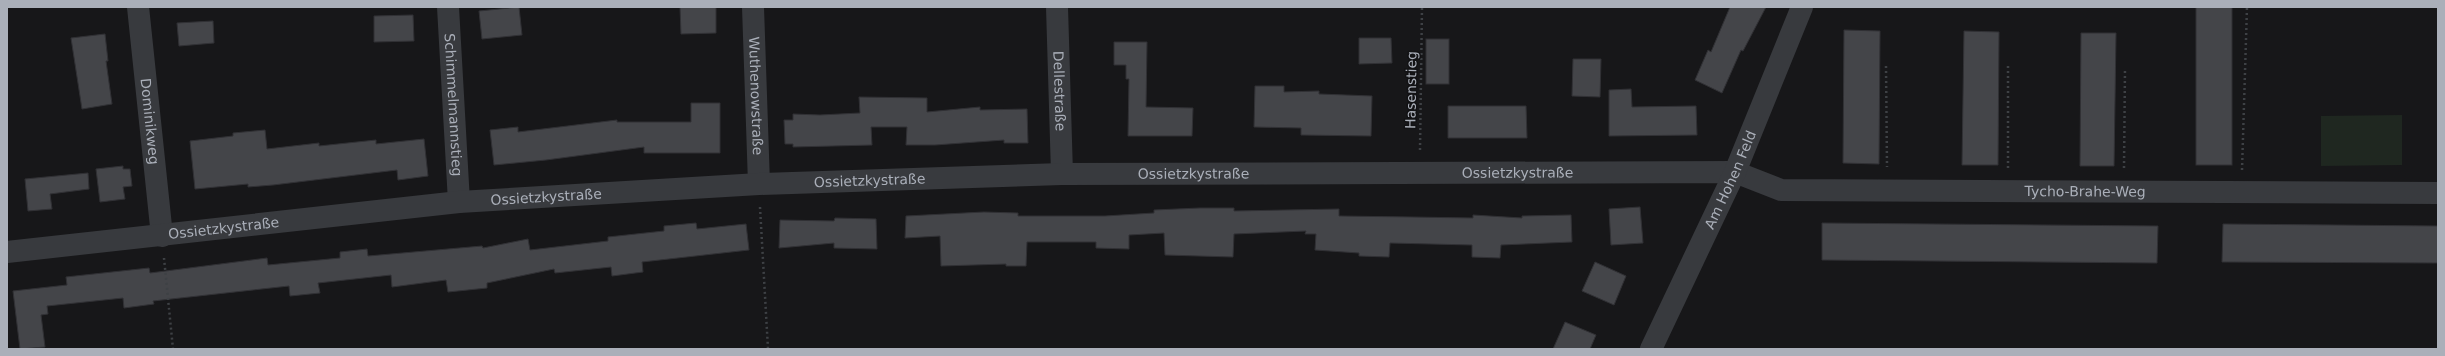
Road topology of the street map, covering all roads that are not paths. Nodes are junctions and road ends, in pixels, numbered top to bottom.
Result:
1 (138, 7) edge
2 (448, 7) edge
3 (753, 7) edge
4 (1057, 7) edge
5 (1802, 7) edge
6 (1735, 172) junction
7 (1062, 174) junction
8 (759, 184) junction
9 (2438, 193) edge
10 (459, 202) junction
11 (162, 236) junction
12 (7, 252) edge
13 (1651, 349) edge

1 - 11 street, Dominikweg
2 - 10 street, Schimmelmannstieg
3 - 8 street, Wuthenowstraße
4 - 7 street, Dellestraße
5 - 6 street, Am Hohen Feld
6 - 7 street, Ossietzkystraße
6 - 9 street, Tycho-Brahe-Weg
6 - 13 street, Am Hohen Feld
7 - 8 street, Ossietzkystraße
8 - 10 street, Ossietzkystraße
10 - 11 street, Ossietzkystraße
11 - 12 street, Ossietzkystraße

